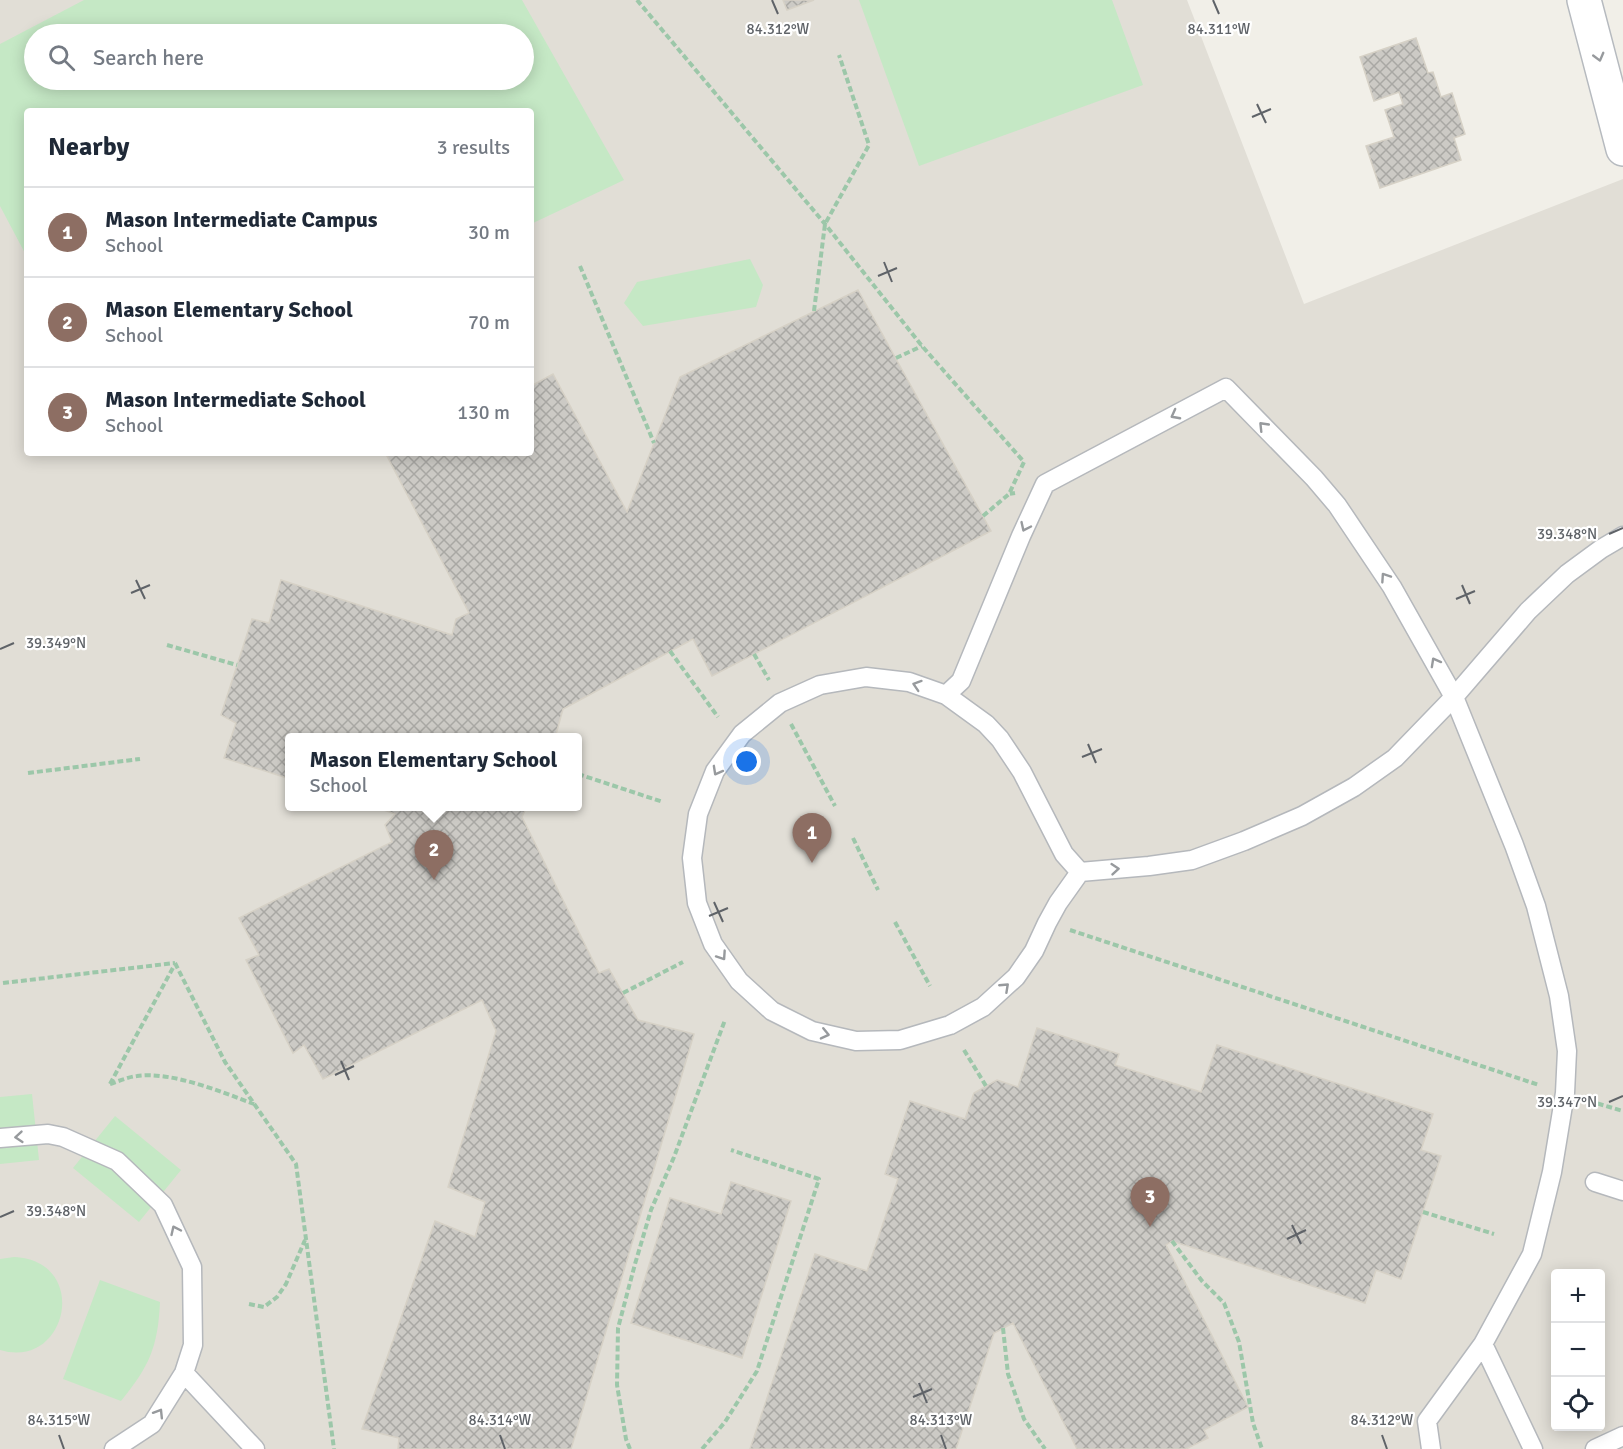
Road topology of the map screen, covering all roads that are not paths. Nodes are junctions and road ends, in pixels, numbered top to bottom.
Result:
1 (1584, 0) edge
2 (1623, 149) edge
3 (1623, 536) edge
4 (946, 695) junction
5 (1454, 697) junction
6 (1080, 872) junction
7 (0, 1138) edge
8 (1595, 1182) dead end
9 (1623, 1191) edge
10 (1483, 1344) junction
11 (184, 1373) junction
12 (1623, 1436) edge
13 (114, 1449) edge
14 (255, 1449) edge
15 (1431, 1449) edge
16 (1533, 1449) edge
17 (1595, 1449) edge

1 -> 2 main road
3 - 5 lane
5 -> 4 lane
4 - 6 lane
4 -> 6 lane
6 -> 5 lane
5 - 10 lane
11 -> 7 lane
8 - 9 lane
10 - 15 lane
10 - 16 lane
13 -> 11 lane
11 - 14 lane
12 - 17 lane

